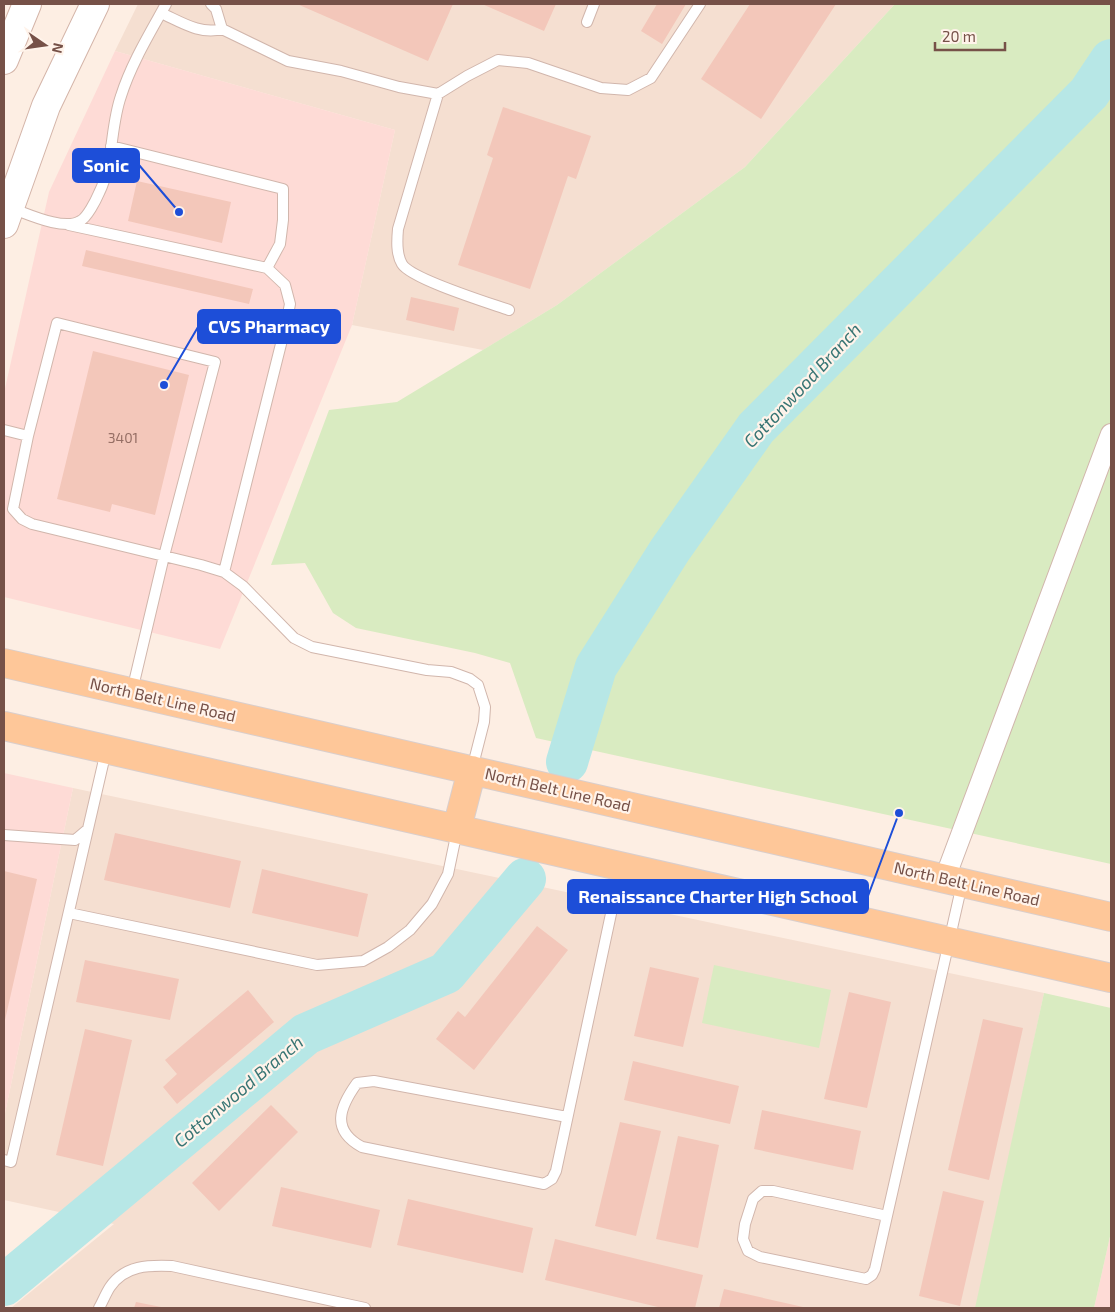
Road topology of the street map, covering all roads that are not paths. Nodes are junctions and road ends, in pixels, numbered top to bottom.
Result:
1 (27, 4) edge
2 (95, 4) edge
3 (210, 4) edge
4 (594, 4) edge
5 (700, 4) edge
6 (164, 8) edge
7 (587, 22) dead end
8 (222, 29) junction
9 (4, 60) edge
10 (438, 94) junction
11 (111, 146) junction
12 (7, 216) edge
13 (69, 225) junction
14 (267, 268) junction
15 (509, 310) dead end
16 (4, 430) edge
17 (1111, 434) edge
18 (28, 436) junction
19 (164, 556) junction
20 (224, 572) junction
21 (4, 663) edge
22 (132, 692) junction
23 (4, 726) edge
24 (106, 749) junction
25 (472, 770) junction
26 (457, 828) junction
27 (88, 829) junction
28 (4, 835) edge
29 (622, 866) junction
30 (954, 880) junction
31 (70, 913) junction
32 (1111, 917) edge
33 (950, 942) junction
34 (1111, 978) edge
35 (567, 1117) junction
36 (4, 1160) edge
37 (887, 1216) junction
38 (99, 1308) edge
39 (365, 1308) edge

1 - 9 main road
2 - 12 main road
3 - 8 lane
4 - 7 lane
5 - 10 lane
6 - 8 lane
6 - 11 lane
8 - 10 lane
10 - 15 lane
11 - 13 lane
11 - 14 lane
12 - 13 lane
13 - 14 lane
14 - 20 lane
16 - 18 lane
17 - 30 street
18 - 19 lane
18 - 19 lane
19 - 20 lane
19 - 22 lane
20 - 25 lane
21 - 22 main road, North Belt Line Road
22 - 25 main road, North Belt Line Road
23 - 24 main road
24 - 26 main road
24 - 27 lane
25 - 26 main road
25 - 30 main road, North Belt Line Road
26 - 29 main road
26 - 31 lane
27 - 28 lane
27 - 31 lane
29 - 33 main road
29 - 35 lane
30 - 32 main road, North Belt Line Road
30 - 33 lane
31 - 36 lane
33 - 34 main road
33 - 37 lane
35 - 35 lane
37 - 37 lane
38 - 39 lane

